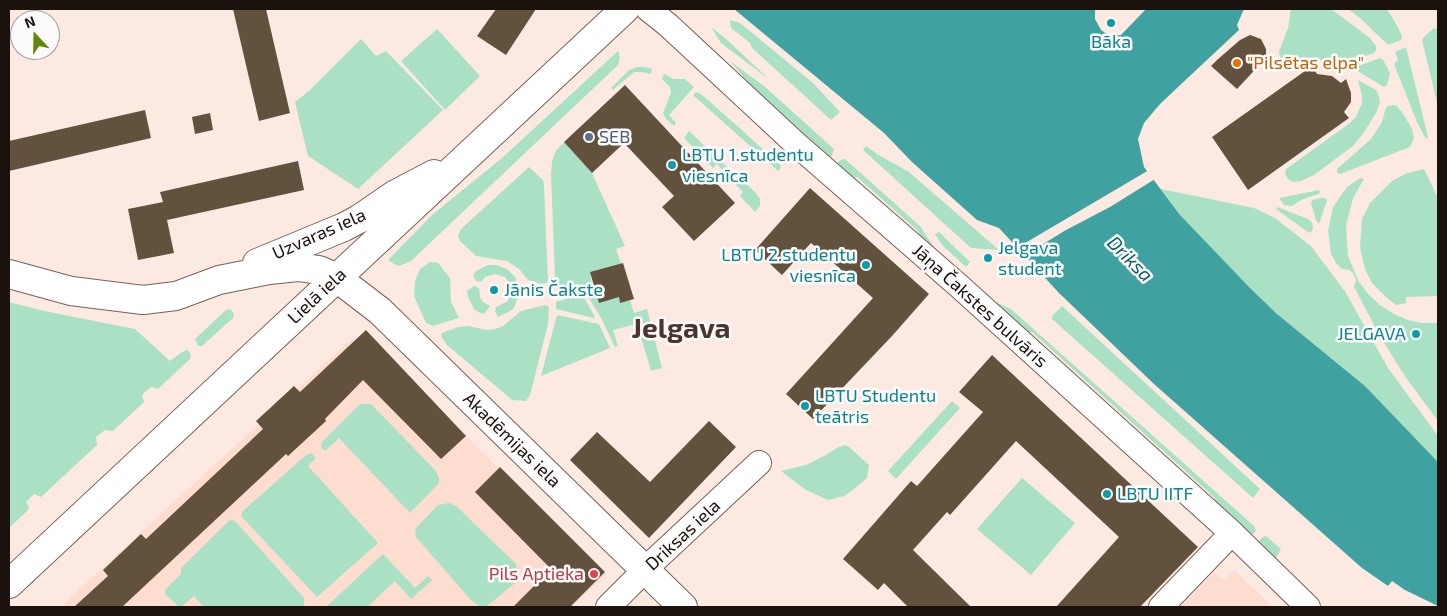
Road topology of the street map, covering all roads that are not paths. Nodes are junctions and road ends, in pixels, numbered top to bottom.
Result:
1 (625, 9) edge
2 (648, 9) edge
3 (469, 155) junction
4 (9, 274) edge
5 (337, 278) junction
6 (219, 280) junction
7 (759, 463) dead end
8 (1232, 533) junction
9 (644, 570) junction
10 (9, 584) edge
11 (608, 607) edge
12 (683, 607) edge
13 (1161, 607) edge
14 (1308, 607) edge

1 - 3 main road, Lielā iela
2 - 8 street, Jāņa Čakstes bulvāris
3 - 5 main road, Lielā iela
3 - 6 main road, Uzvaras iela
4 - 6 main road, Uzvaras iela
5 - 6 main road, Uzvaras iela
5 - 9 main road, Akadēmijas iela
5 - 10 main road, Lielā iela
7 - 9 street, Driksas iela
8 - 13 street
8 - 14 street, Jāņa Čakstes bulvāris
9 - 11 street, Driksas iela
9 - 12 main road, Akadēmijas iela

